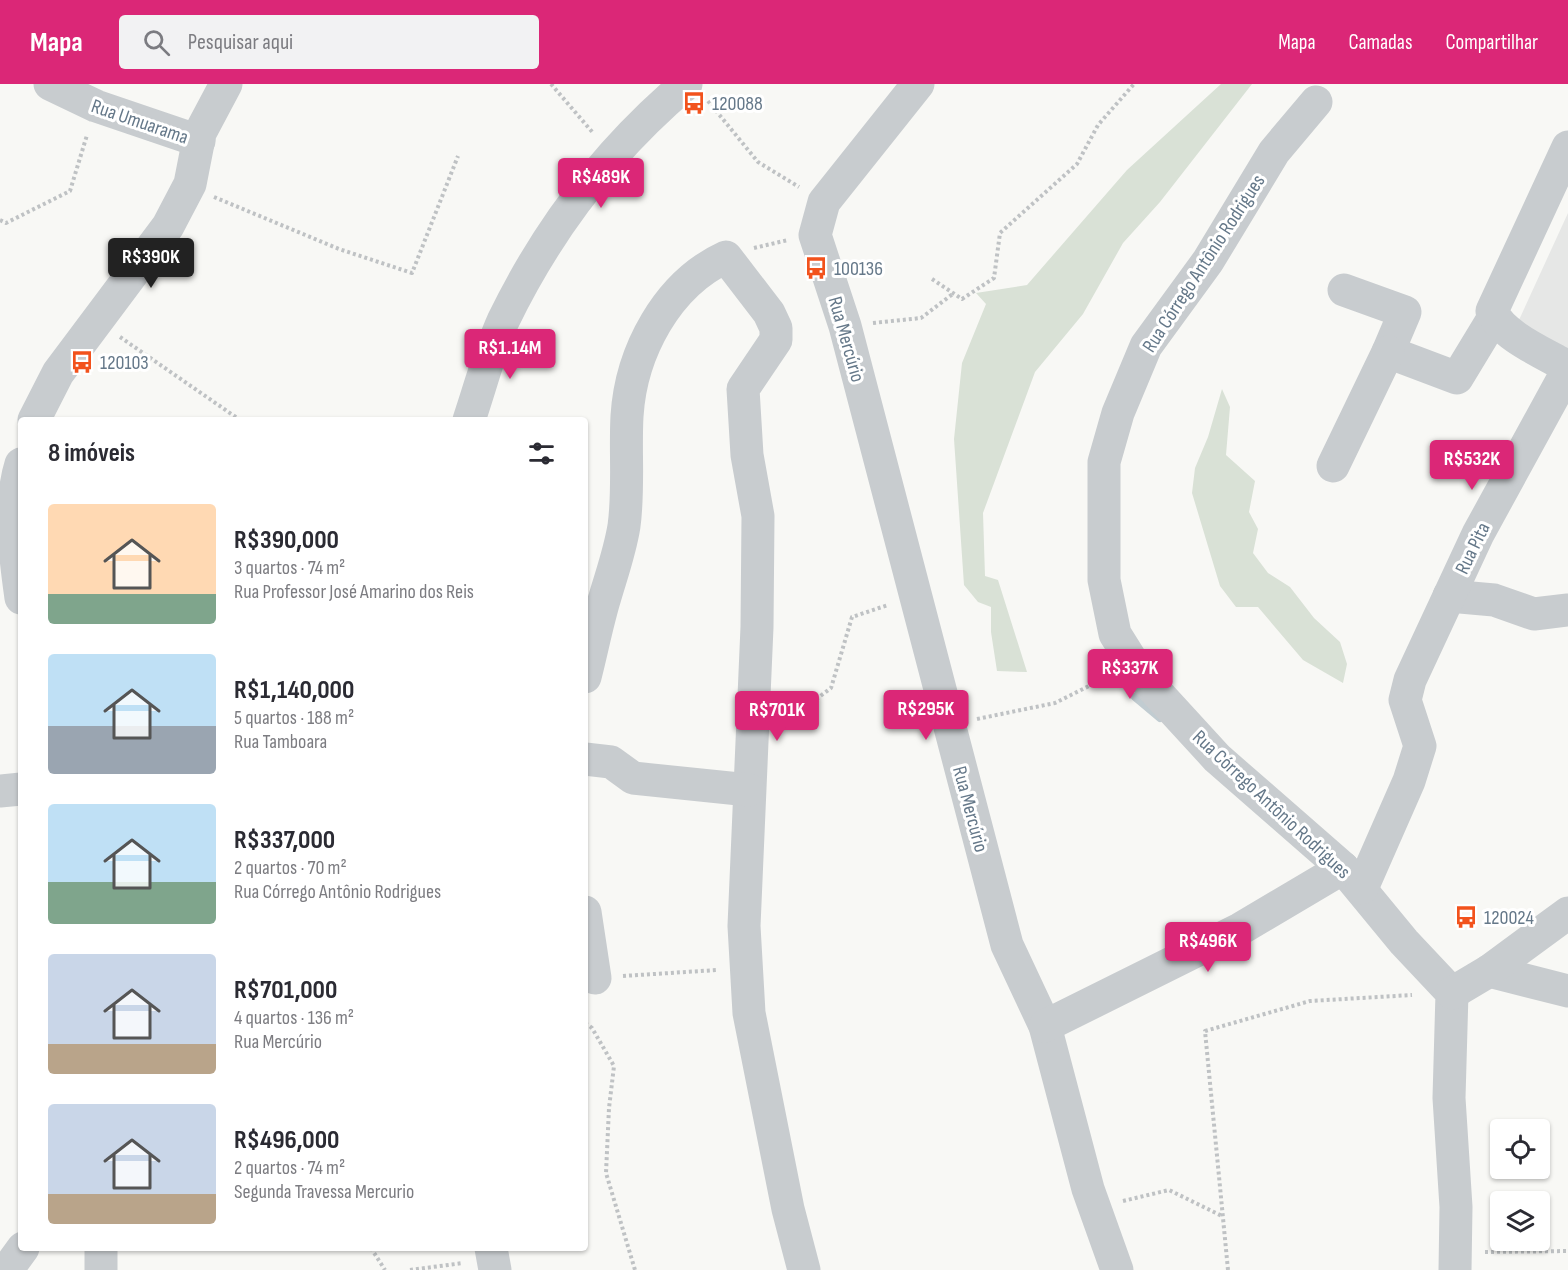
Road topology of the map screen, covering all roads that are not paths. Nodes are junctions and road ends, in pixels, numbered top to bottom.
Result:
1 (50, 84) edge
2 (226, 84) edge
3 (918, 84) edge
4 (694, 88) edge
5 (1316, 102) dead end
6 (199, 141) junction
7 (1568, 147) edge
8 (1344, 290) dead end
9 (1494, 317) junction
10 (1388, 352) junction
11 (36, 417) edge
12 (470, 417) edge
13 (1333, 466) dead end
14 (13, 473) edge
15 (18, 576) edge
16 (1449, 596) junction
17 (1568, 610) edge
18 (588, 666) edge
19 (588, 759) edge
20 (18, 789) edge
21 (749, 790) junction
22 (0, 791) edge
23 (1352, 878) junction
24 (1568, 913) edge
25 (588, 932) edge
26 (1489, 971) junction
27 (595, 978) road end
28 (1568, 991) edge
29 (1452, 993) junction
30 (1045, 1026) junction
31 (21, 1251) edge
32 (101, 1251) edge
33 (1455, 1261) edge
34 (7, 1270) edge
35 (101, 1270) edge
36 (804, 1270) edge
37 (1117, 1270) edge

1 - 6 street, Rua Umuarama
2 - 6 street
3 - 30 street, Rua Mercúrio
4 - 12 street
5 - 23 street, Rua Córrego Antônio Rodrigues
6 - 11 street
7 - 9 street
8 - 10 street
9 - 10 street
9 - 16 street, Rua Pita
10 - 13 street
14 - 15 street
16 - 17 street
16 - 23 street, Rua Pita
18 - 21 street
19 - 21 street
20 - 22 street
21 - 36 street
23 - 29 street, Rua Córrego Antônio Rodrigues
23 - 30 street
24 - 26 street
25 - 27 street
26 - 28 street
26 - 29 street
29 - 33 street
30 - 37 street, Rua Mercúrio
31 - 34 street
32 - 35 street

